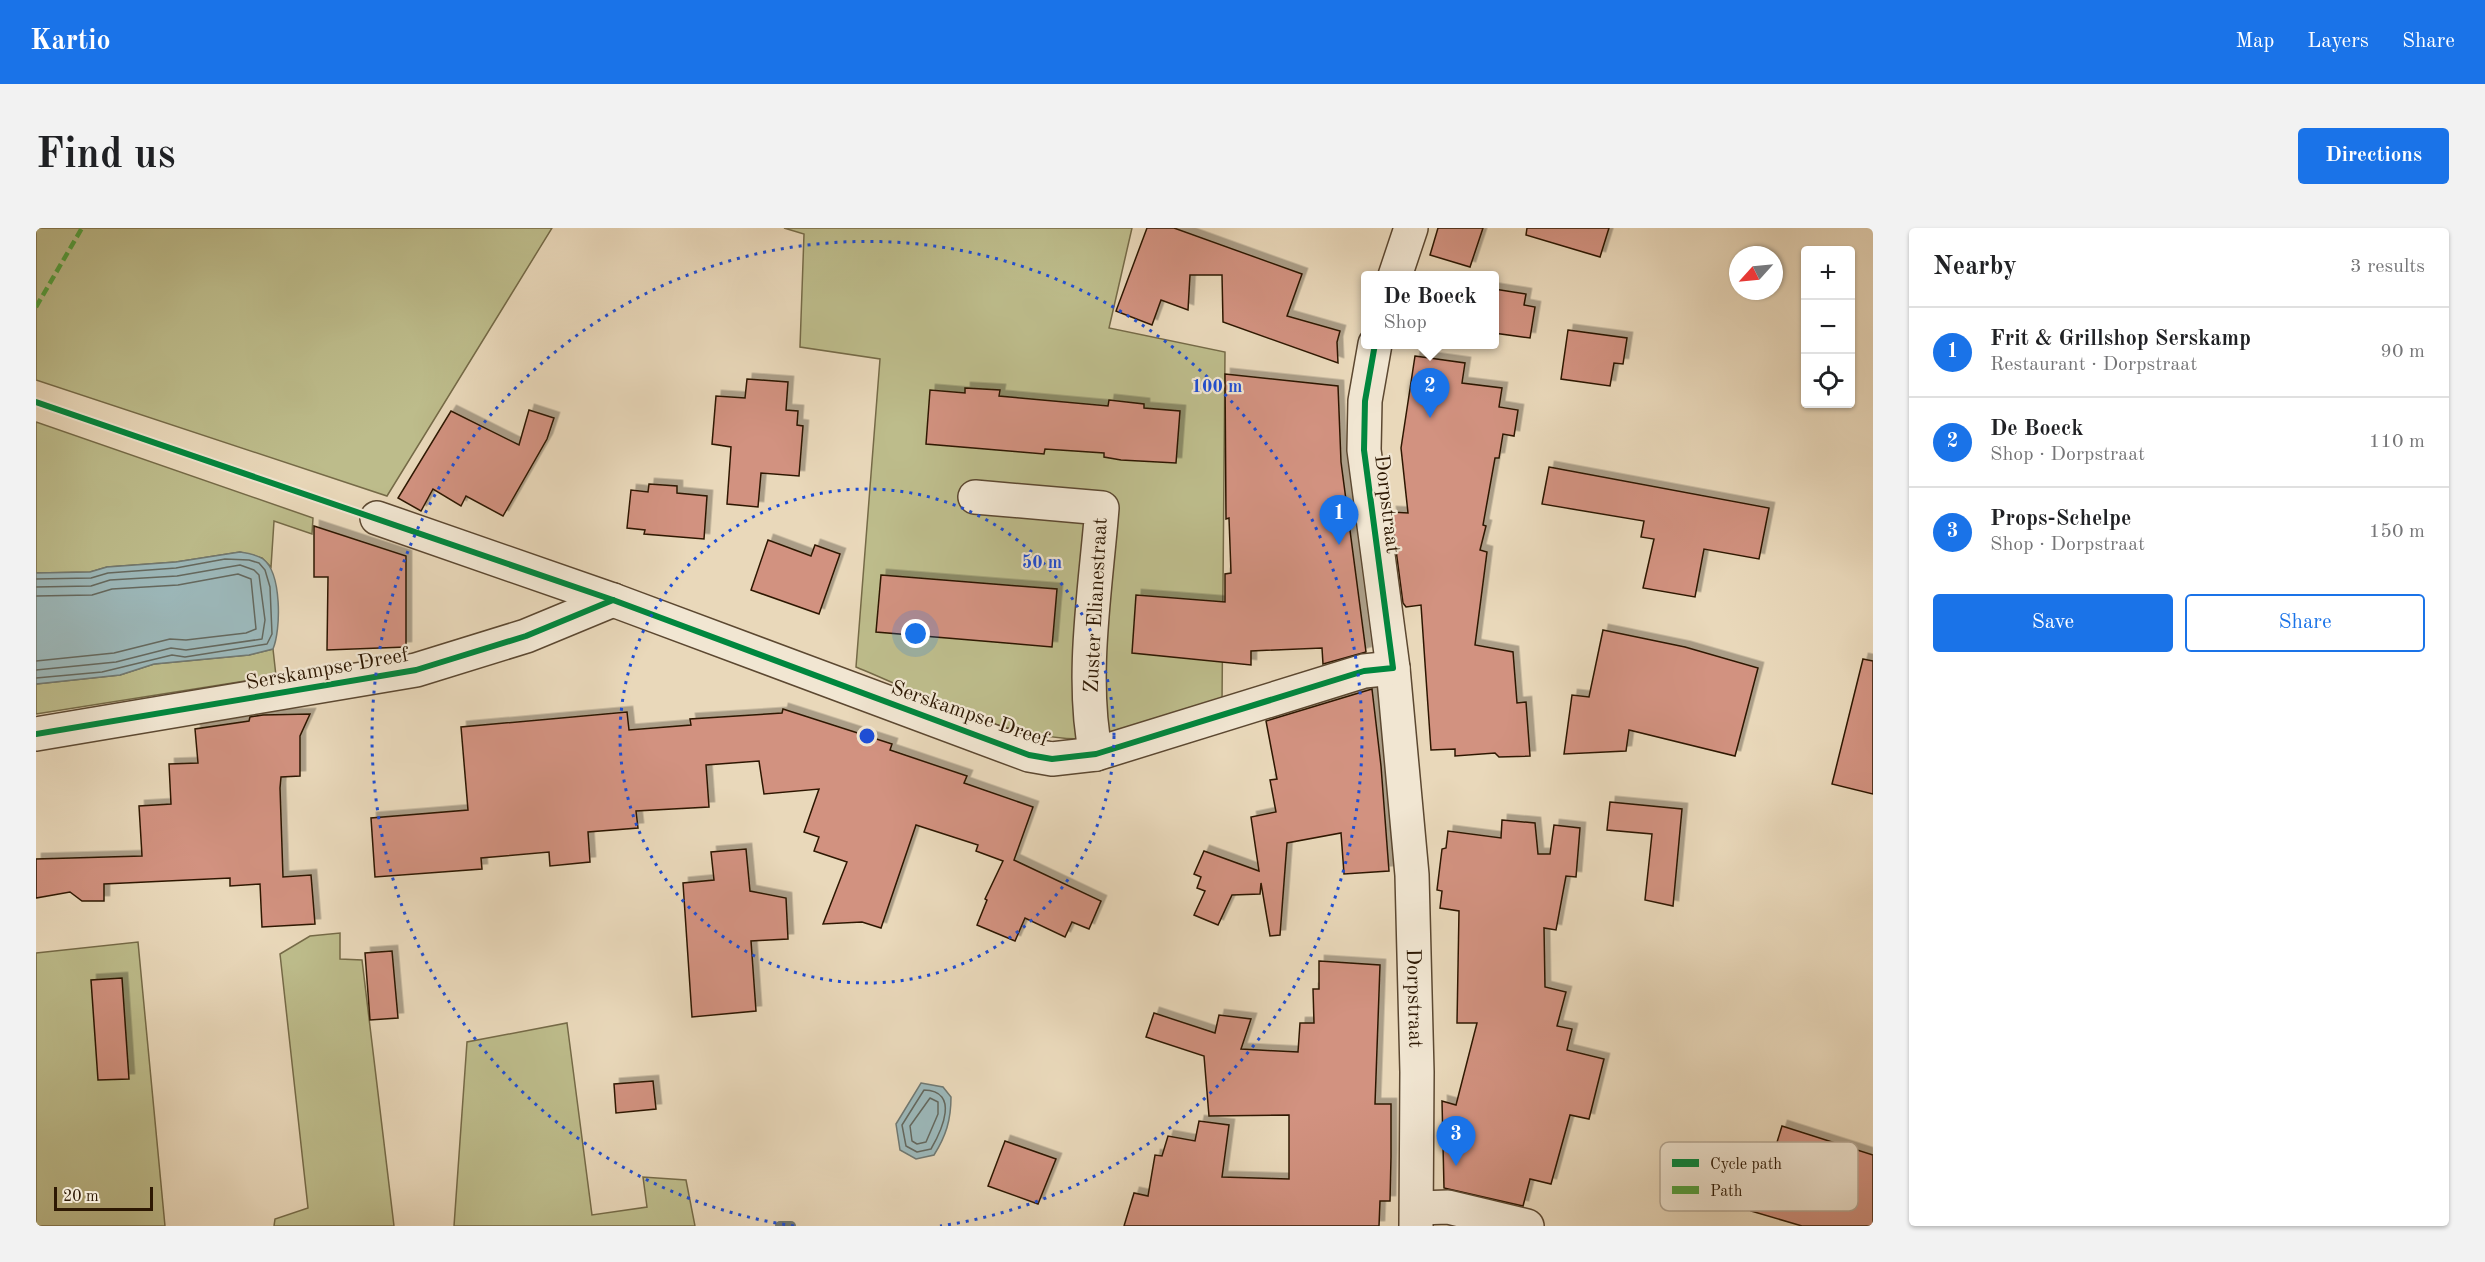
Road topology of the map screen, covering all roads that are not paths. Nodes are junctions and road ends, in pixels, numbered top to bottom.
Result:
1 (1411, 228) edge
2 (1397, 271) edge
3 (1374, 349) edge
4 (975, 497) dead end
5 (377, 518) dead end
6 (613, 600) junction
7 (1393, 668) junction
8 (36, 734) edge
9 (1096, 754) junction
10 (1417, 1217) edge
11 (1527, 1226) edge

1 - 2 street
3 - 7 street, Dorpstraat
4 - 9 street, Zuster Elianestraat
5 - 6 street, Serskampse Dreef
6 - 8 street, Serskampse Dreef
6 - 9 street, Serskampse Dreef
7 - 9 street, Serskampse Dreef
7 - 10 street, Dorpstraat
10 - 11 street

